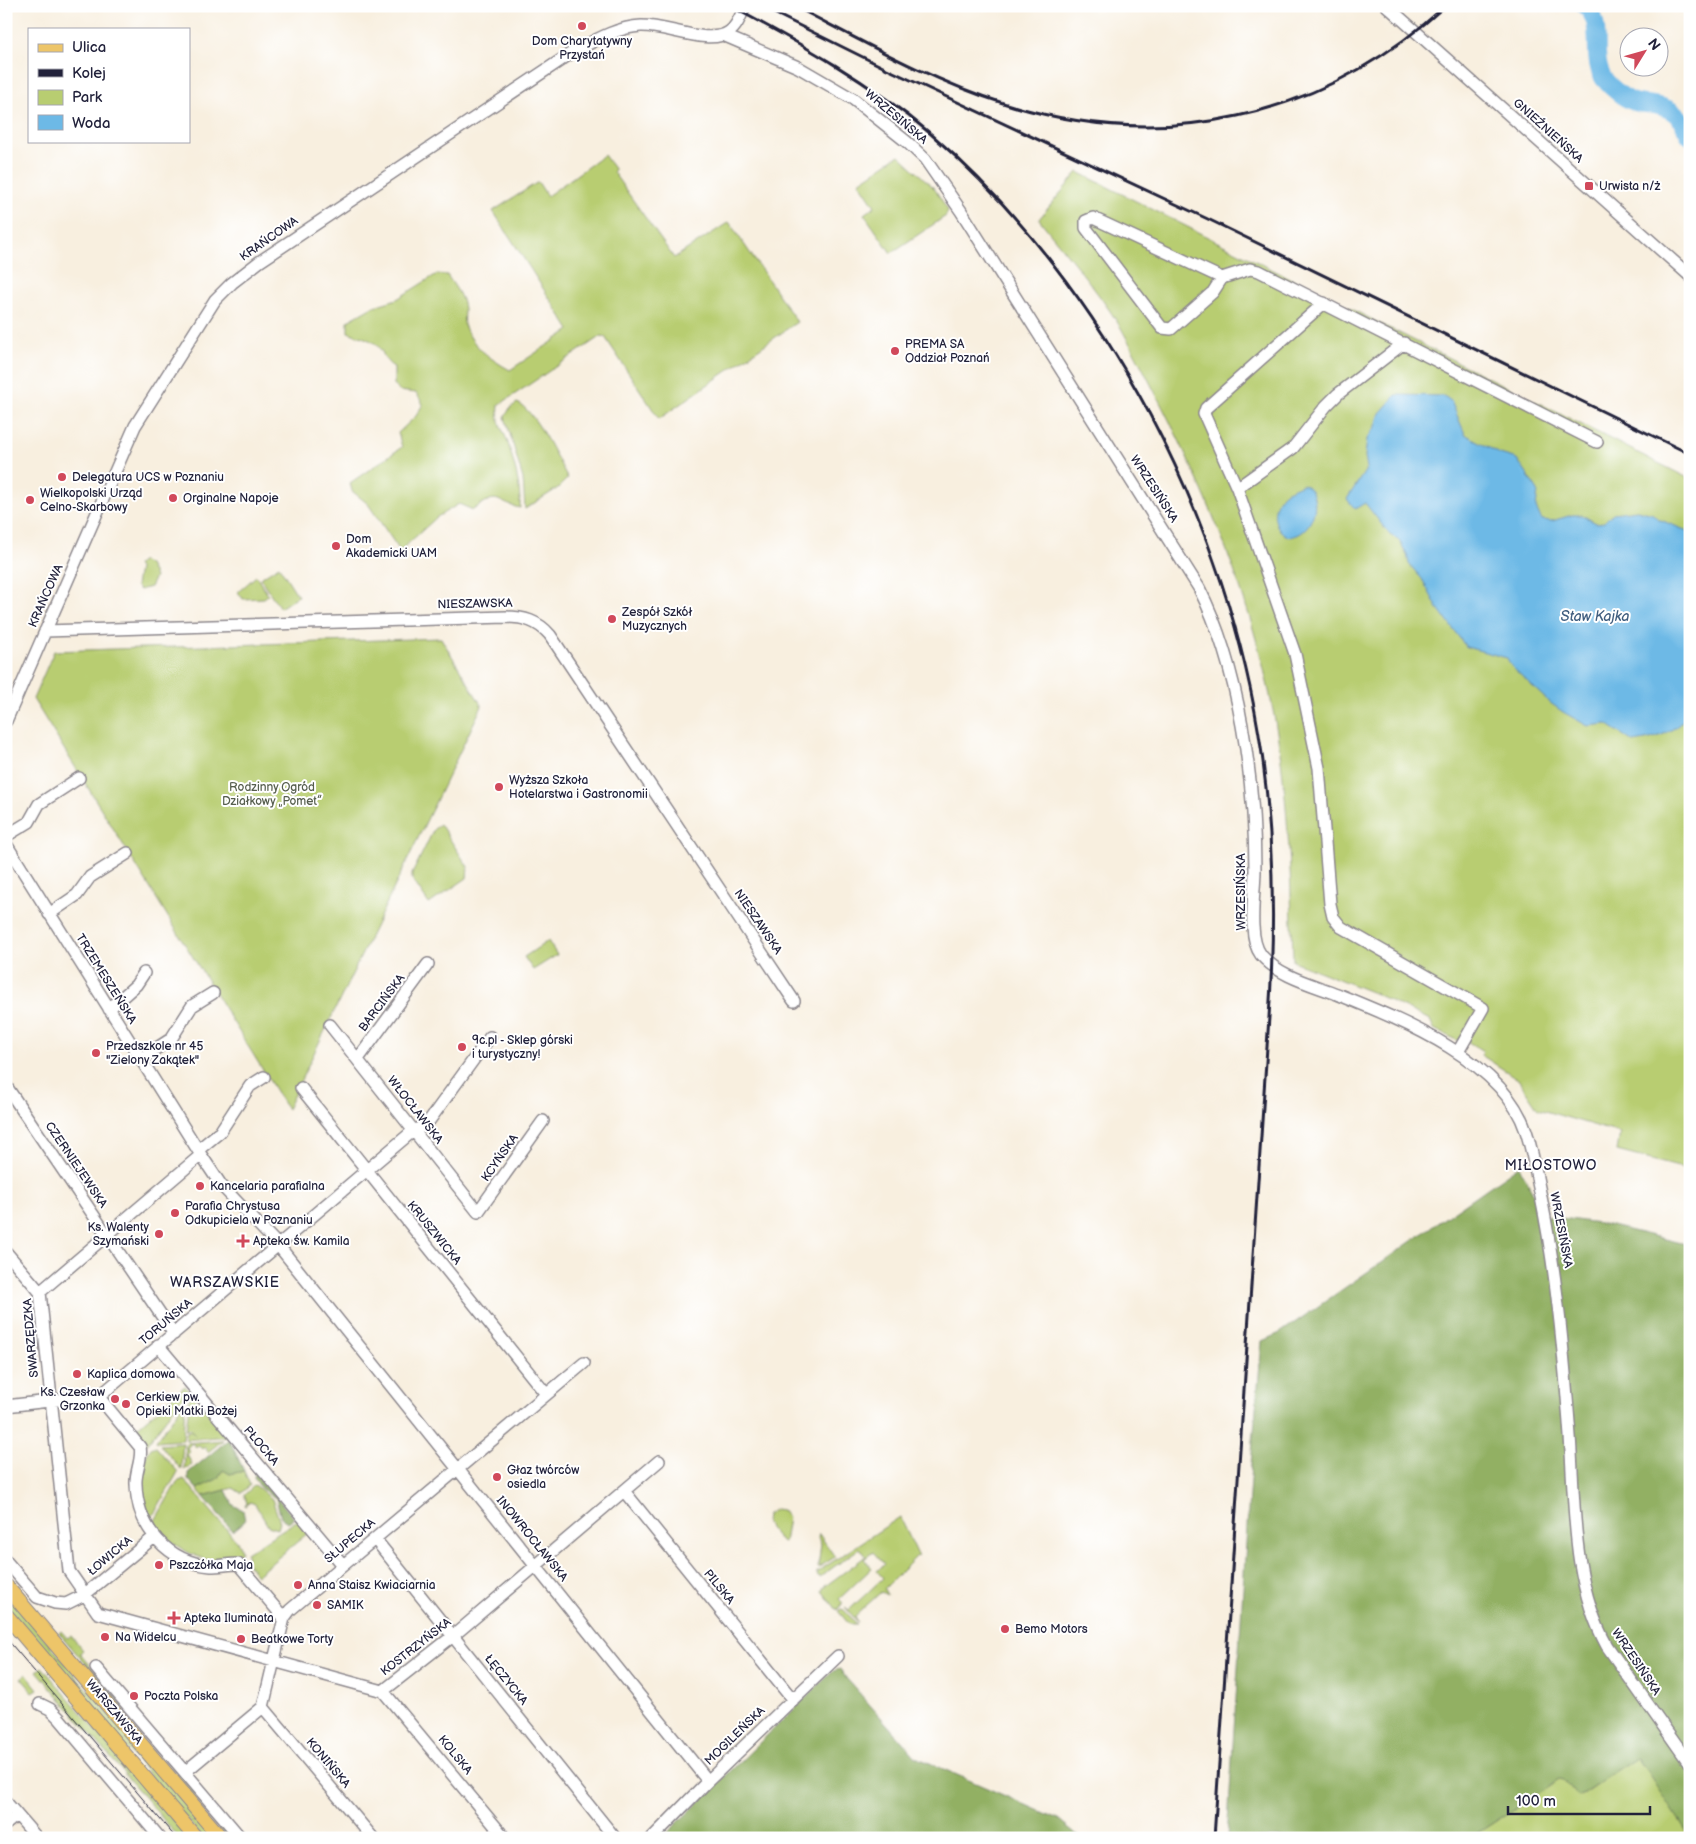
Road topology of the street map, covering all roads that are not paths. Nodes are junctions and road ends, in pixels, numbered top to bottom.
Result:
1 (745, 6) edge
2 (1387, 6) edge
3 (723, 35) junction
4 (1690, 276) edge
5 (1222, 278) junction
6 (1324, 303) junction
7 (1404, 343) junction
8 (1597, 442) dead end
9 (1237, 488) junction
10 (45, 631) junction
11 (6, 721) edge
12 (80, 778) dead end
13 (6, 836) edge
14 (6, 844) edge
15 (128, 853) dead end
16 (49, 914) junction
17 (428, 964) dead end
18 (144, 973) dead end
19 (213, 992) dead end
20 (794, 1001) dead end
21 (109, 1009) junction
22 (330, 1025) dead end
23 (490, 1038) dead end
24 (1458, 1052) junction
25 (140, 1058) junction
26 (358, 1059) junction
27 (264, 1077) dead end
28 (6, 1086) edge
29 (301, 1088) dead end
30 (543, 1121) dead end
31 (413, 1131) junction
32 (199, 1153) junction
33 (367, 1170) junction
34 (478, 1212) joint
35 (107, 1236) junction
36 (278, 1245) junction
37 (6, 1252) edge
38 (40, 1292) junction
39 (174, 1334) junction
40 (158, 1346) junction
41 (584, 1363) dead end
42 (546, 1394) junction
43 (98, 1396) junction
44 (50, 1399) junction
45 (6, 1406) edge
46 (659, 1461) dead end
47 (458, 1470) junction
48 (624, 1491) junction
49 (153, 1538) junction
50 (375, 1539) junction
51 (6, 1561) edge
52 (344, 1565) junction
53 (535, 1566) junction
54 (6, 1586) edge
55 (84, 1595) junction
56 (98, 1613) joint
57 (6, 1615) edge
58 (284, 1618) junction
59 (453, 1636) junction
60 (838, 1656) dead end
61 (274, 1660) junction
62 (96, 1668) dead end
63 (383, 1690) junction
64 (793, 1700) junction
65 (40, 1704) dead end
66 (263, 1707) junction
67 (1690, 1764) edge
68 (185, 1772) junction
69 (708, 1781) junction
70 (6, 1802) edge
71 (17, 1815) junction
72 (6, 1824) edge
73 (36, 1838) edge
74 (160, 1838) edge
75 (196, 1838) edge
76 (221, 1838) edge
77 (241, 1838) edge
78 (373, 1838) edge
79 (505, 1838) edge
80 (615, 1838) edge
81 (652, 1838) edge

1 - 3 street
2 - 4 street, GNIEŹNIEŃSKA
3 - 10 street, KRAŃCOWA
3 - 24 street, WRZESIŃSKA
5 - 5 street
5 - 6 street
6 - 7 street
6 - 9 street
7 - 8 street
7 - 9 street
9 - 24 street
10 - 11 street, KRAŃCOWA
10 - 20 street, NIESZAWSKA
12 - 13 street
14 - 16 street, TRZEMESZEŃSKA
15 - 16 street
16 - 21 street, TRZEMESZEŃSKA
17 - 26 street, BARCIŃSKA
18 - 21 street
19 - 25 street
21 - 25 street, TRZEMESZEŃSKA
22 - 26 street, WŁOCŁAWSKA
23 - 31 street, TORUŃSKA
24 - 67 street, WRZESIŃSKA
25 - 32 street, TRZEMESZEŃSKA
26 - 31 street, WŁOCŁAWSKA
27 - 32 street, SWARZĘDZKA
28 - 35 street, CZERNIEJEWSKA
29 - 33 street, KRUSZWICKA
30 - 34 street, KCYŃSKA
31 - 33 street, TORUŃSKA
31 - 34 street, WŁOCŁAWSKA
32 - 35 street, SWARZĘDZKA
32 - 36 street, TRZEMESZEŃSKA
33 - 36 street, TORUŃSKA
33 - 42 street, KRUSZWICKA
35 - 38 street, SWARZĘDZKA
35 - 39 street, CZERNIEJEWSKA
36 - 39 street, TORUŃSKA
36 - 47 street, INOWROCŁAWSKA
37 - 38 street
38 - 44 street, SWARZĘDZKA
39 - 40 street, TORUŃSKA
40 - 43 street, TORUŃSKA
40 - 52 street, PŁOCKA
41 - 42 street, SŁUPECKA
42 - 47 street, SŁUPECKA
43 - 44 street
43 - 49 street
44 - 45 street
44 - 55 street, SWARZĘDZKA
46 - 48 street, KOSTRZYŃSKA
47 - 50 street, SŁUPECKA
47 - 53 street, INOWROCŁAWSKA
48 - 53 street, KOSTRZYŃSKA
48 - 64 street, PILSKA
49 - 55 street, ŁOWICKA
49 - 58 street
50 - 52 street, SŁUPECKA
50 - 59 street, ŁĘCZYCKA
51 - 55 street
52 - 58 street, SŁUPECKA
53 - 59 street, KOSTRZYŃSKA
53 - 69 street, INOWROCŁAWSKA
54 - 76 main road, WARSZAWSKA
55 - 56 street, SWARZĘDZKA
56 - 61 street, KOSTRZYŃSKA
57 - 75 main road, WARSZAWSKA
58 - 61 street
59 - 63 street, KOSTRZYŃSKA
59 - 80 street, ŁĘCZYCKA
60 - 64 street, MOGILEŃSKA
61 - 63 street, KOSTRZYŃSKA
61 - 66 street
62 - 68 street, WARSZAWSKA
63 - 79 street, KOLSKA
64 - 69 street, MOGILEŃSKA
65 - 74 street
66 - 68 street
66 - 78 street, KONIŃSKA
68 - 77 street, WARSZAWSKA
69 - 81 street, MOGILEŃSKA
70 - 71 street
71 - 72 street
71 - 73 street

